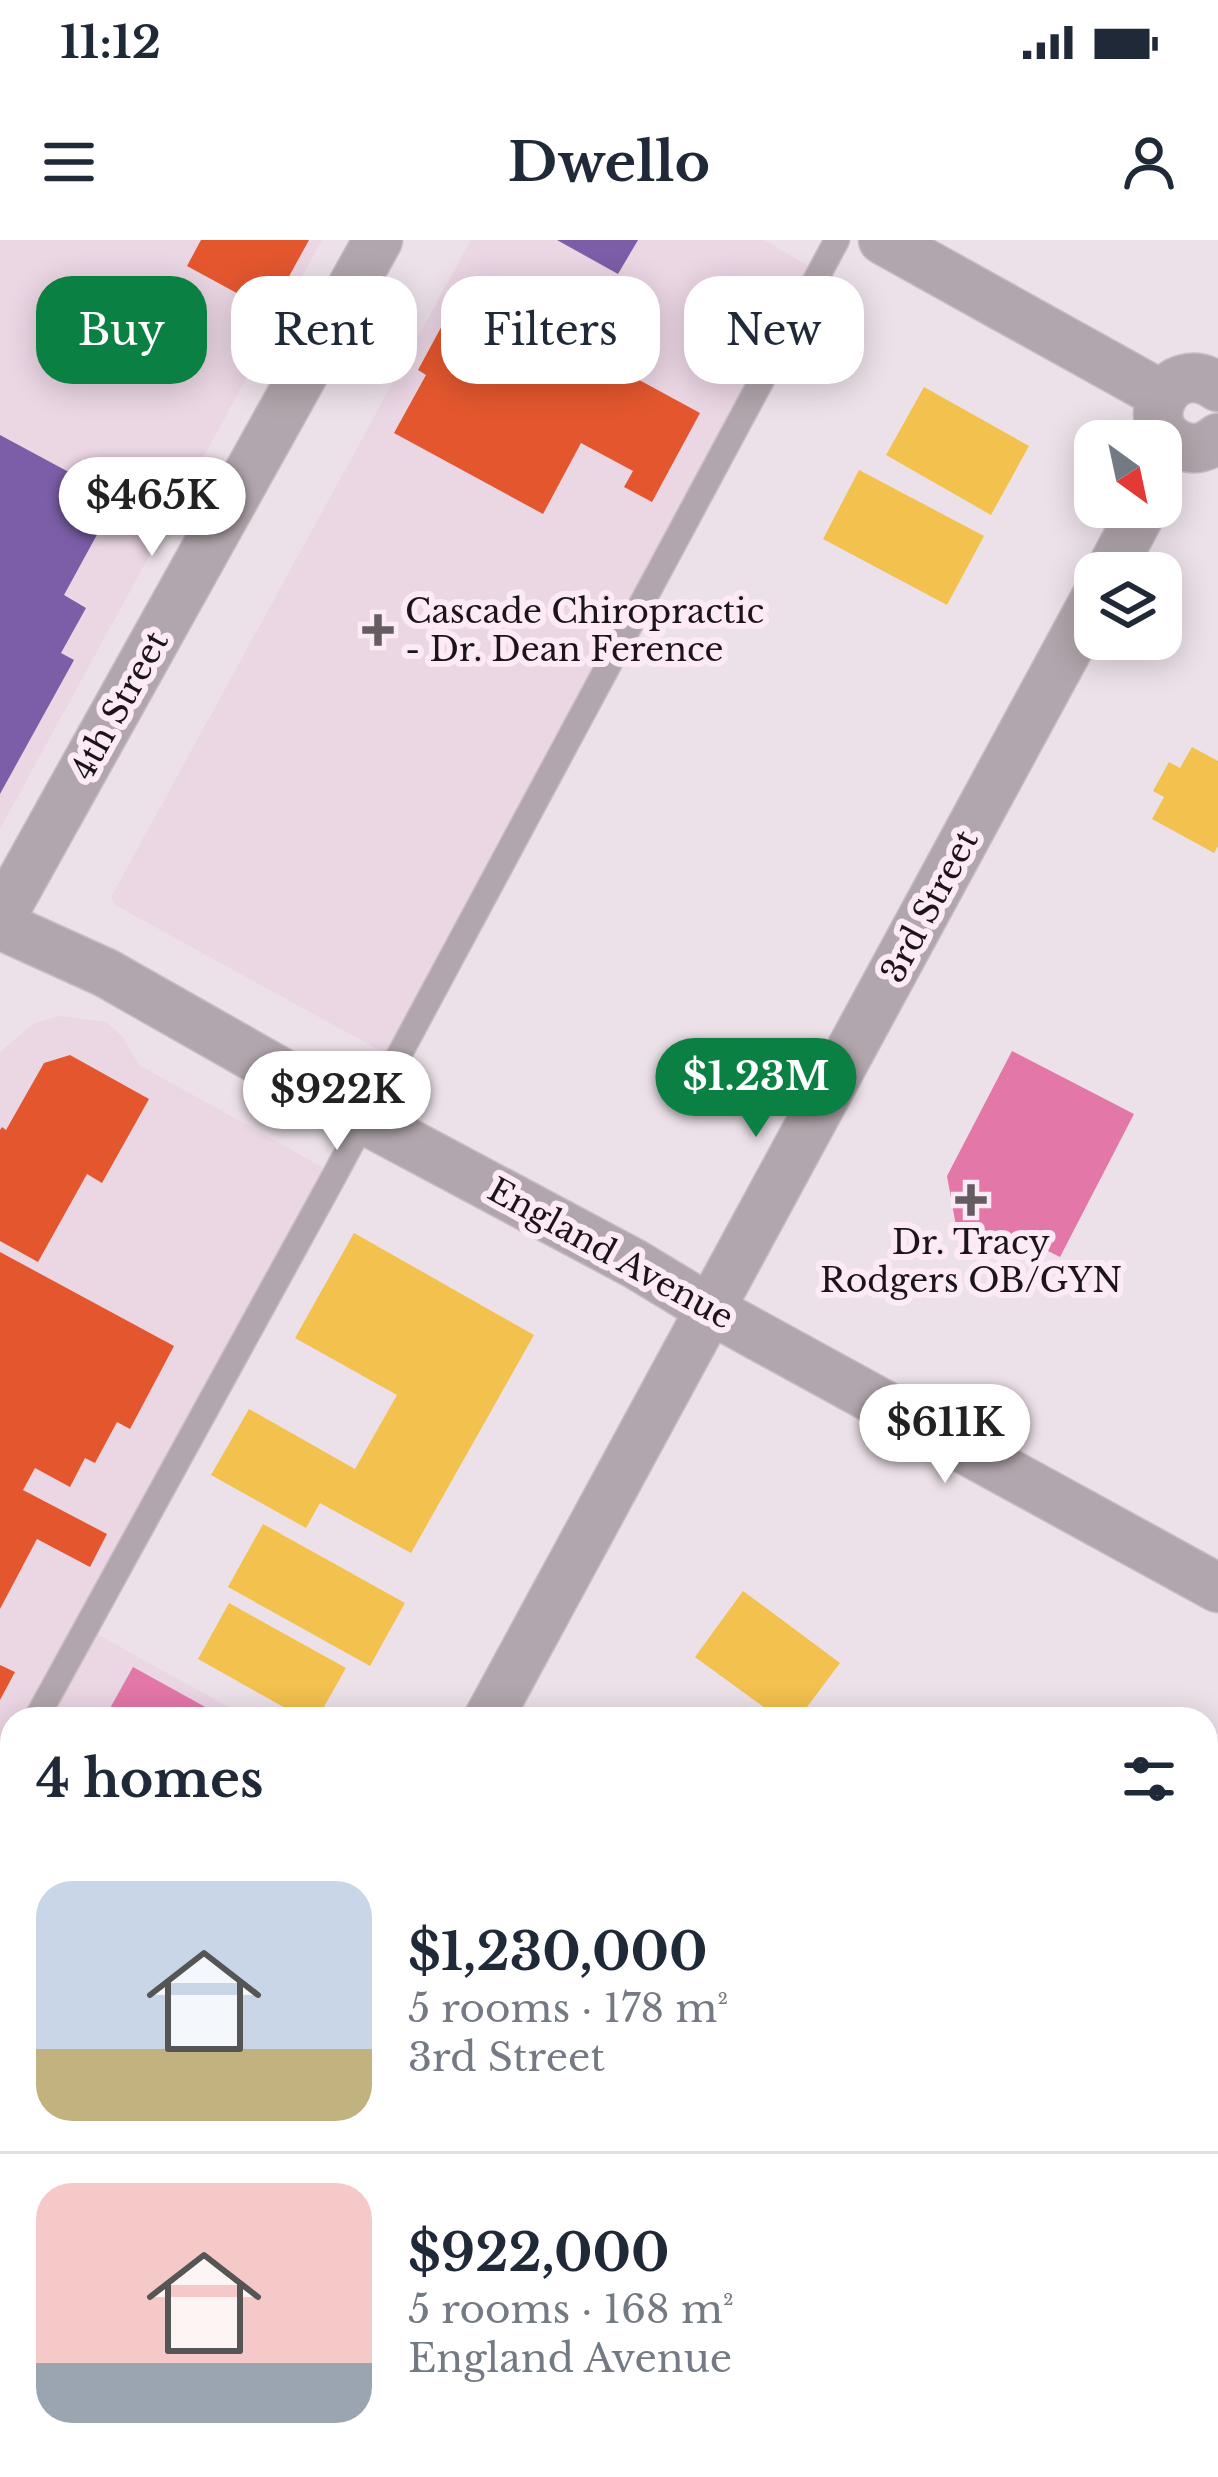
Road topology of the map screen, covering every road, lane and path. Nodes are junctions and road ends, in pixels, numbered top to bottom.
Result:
1 (378, 240) edge
2 (837, 240) edge
3 (883, 240) edge
4 (1216, 380) edge
5 (1162, 395) junction
6 (1186, 453) edge
7 (1074, 638) edge
8 (0, 922) edge
9 (365, 1120) junction
10 (711, 1310) junction
11 (1218, 1588) edge
12 (43, 1707) edge
13 (495, 1707) edge

1 - 8 street, 4th Street
2 - 9 lane
3 - 5 street
4 - 5 street
5 - 6 street
7 - 10 street, 3rd Street
8 - 9 street, England Avenue
9 - 10 street, England Avenue
9 - 12 lane
10 - 11 street, England Avenue
10 - 13 street, 3rd Street

